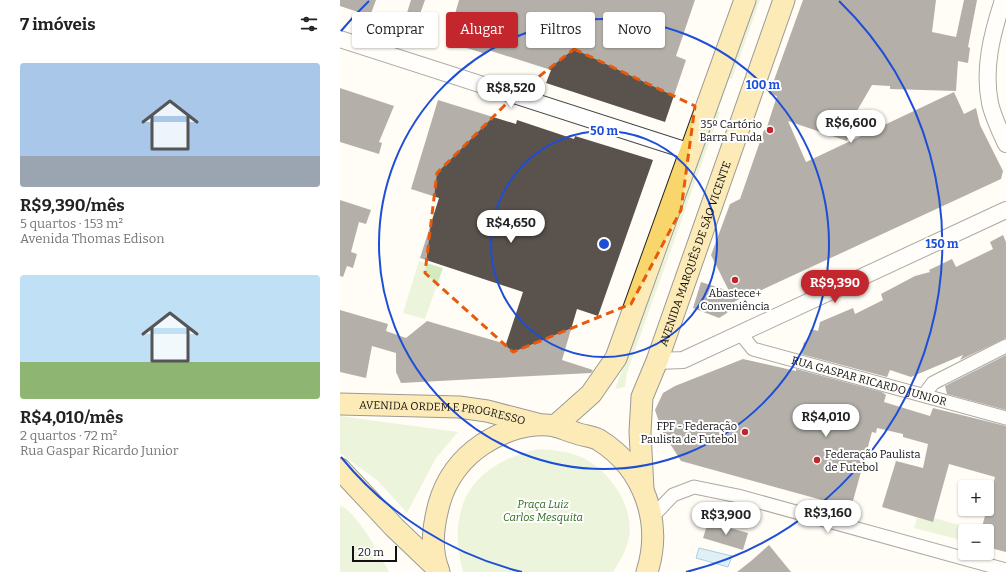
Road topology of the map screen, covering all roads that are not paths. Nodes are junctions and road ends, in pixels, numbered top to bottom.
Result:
1 (745, 0) edge
2 (784, 0) edge
3 (1004, 0) edge
4 (340, 39) edge
5 (1006, 144) edge
6 (691, 152) junction
7 (1006, 210) edge
8 (740, 333) junction
9 (1006, 346) edge
10 (657, 361) junction
11 (924, 395) junction
12 (340, 404) edge
13 (1006, 418) edge
14 (550, 426) junction
15 (340, 469) edge
16 (643, 489) junction
17 (652, 517) junction
18 (439, 570) edge
19 (1006, 570) edge
20 (648, 572) edge

1 - 6 main road
2 - 10 main road, AVENIDA MARQUÊS DE SÃO VICENTE
3 - 5 street
4 - 6 street
6 - 14 main road
7 - 8 street
8 - 10 street
8 - 11 street, RUA GASPAR RICARDO JUNIOR
9 - 11 street
10 - 16 main road, AVENIDA MARQUÊS DE SÃO VICENTE
11 - 13 street, RUA GASPAR RICARDO JUNIOR
12 - 14 main road, AVENIDA ORDEM E PROGRESSO
14 - 16 main road
14 - 18 main road
15 - 18 main road
16 - 17 main road
17 - 19 street
17 - 20 main road

